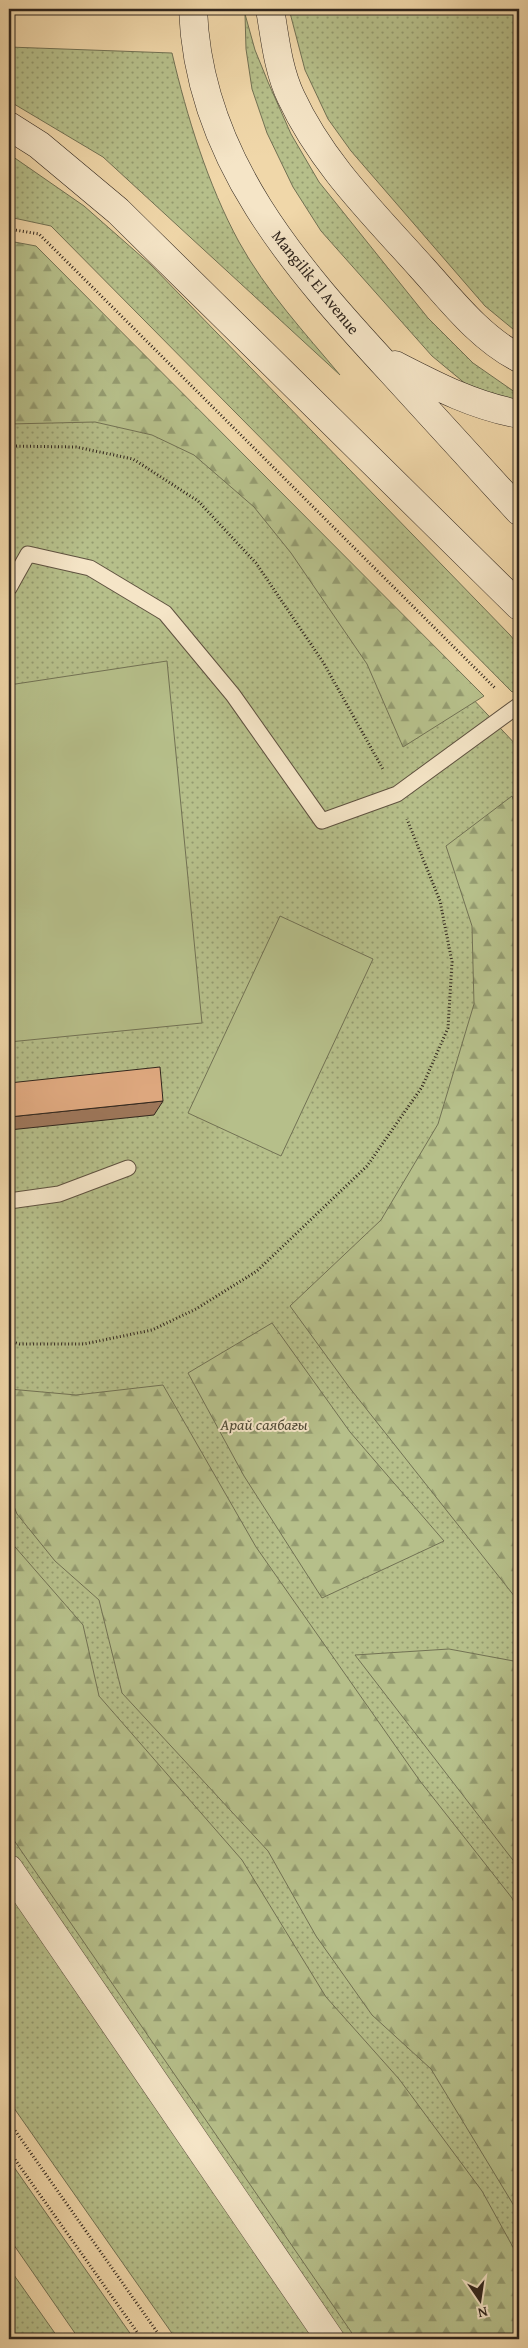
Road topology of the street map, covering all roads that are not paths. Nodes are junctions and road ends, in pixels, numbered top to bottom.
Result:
1 (193, 9) edge
2 (270, 9) edge
3 (9, 126) edge
4 (376, 355) junction
5 (519, 358) edge
6 (519, 414) edge
7 (519, 511) edge
8 (9, 588) edge
9 (519, 606) edge
10 (517, 706) edge
11 (128, 1168) dead end
12 (9, 1202) edge
13 (9, 1869) edge
14 (330, 2339) edge

1 - 4 main road, Mangilik El Avenue
2 - 5 main road
3 - 9 main road
4 - 6 main road
4 - 7 main road, Mangilik El Avenue
8 - 10 lane
11 - 12 lane
13 - 14 main road

